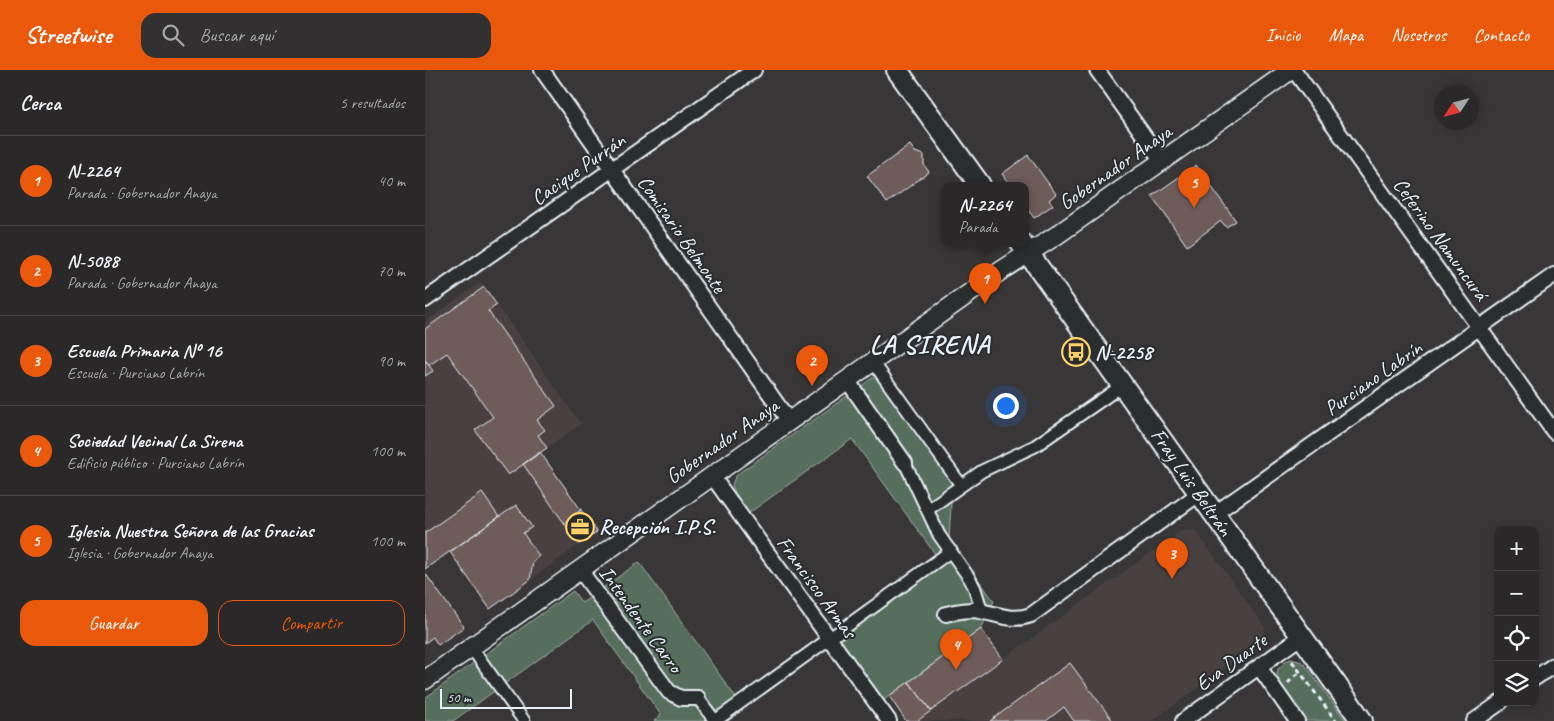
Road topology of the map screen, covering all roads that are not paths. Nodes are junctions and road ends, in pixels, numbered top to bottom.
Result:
1 (543, 70) edge
2 (754, 70) edge
3 (897, 70) edge
4 (1097, 70) edge
5 (1293, 70) edge
6 (1162, 161) junction
7 (612, 170) junction
8 (978, 182) edge
9 (1029, 246) edge
10 (1025, 248) edge
11 (1554, 275) edge
12 (425, 300) edge
13 (1479, 328) junction
14 (873, 362) junction
15 (847, 380) junction
16 (1123, 385) junction
17 (789, 421) junction
18 (1554, 432) edge
19 (905, 463) joint
20 (712, 476) junction
21 (961, 485) junction
22 (1200, 493) junction
23 (927, 510) junction
24 (1215, 514) junction
25 (951, 551) junction
26 (580, 570) junction
27 (982, 612) junction
28 (945, 614) dead end
29 (1302, 636) junction
30 (830, 638) junction
31 (471, 647) junction
32 (1554, 665) edge
33 (1259, 667) junction
34 (1539, 675) edge
35 (425, 680) edge
36 (698, 698) joint
37 (1495, 706) edge
38 (524, 721) edge
39 (715, 721) edge
40 (889, 721) edge
41 (1183, 721) edge
42 (1297, 721) edge
43 (1362, 721) edge
44 (1474, 721) edge

1 - 7 street, Comisario Belmonte
2 - 7 street, Cacique Purrán
3 - 8 main road
4 - 6 street
5 - 6 street, Gobernador Anaya
5 - 13 street, Ceferino Namuncurá
6 - 9 street, Gobernador Anaya
7 - 12 street, Cacique Purrán
7 - 17 street, Comisario Belmonte
10 - 14 street, Gobernador Anaya
10 - 16 main road, Fray Luis Beltrán
11 - 13 street, Purciano Labrín
13 - 18 street, Ceferino Namuncurá
13 - 24 street, Purciano Labrín
14 - 15 street, Gobernador Anaya
14 - 21 street
15 - 17 street, Gobernador Anaya
15 - 19 street
16 - 21 street
16 - 22 main road, Fray Luis Beltrán
17 - 20 street, Gobernador Anaya
19 - 23 street
20 - 26 street, Gobernador Anaya
20 - 30 street, Francisco Armas
21 - 23 street
22 - 24 main road, Fray Luis Beltrán
22 - 27 street
23 - 25 street
24 - 29 main road, Fray Luis Beltrán
25 - 27 street
25 - 30 street
26 - 31 street, Gobernador Anaya
26 - 36 street, Intendente Carro
27 - 28 street
29 - 33 street, Eva Duarte
29 - 43 main road, Fray Luis Beltrán
30 - 39 street
30 - 40 street, Francisco Armas
31 - 35 street, Gobernador Anaya
31 - 38 street
32 - 34 street
33 - 41 street, Eva Duarte
33 - 42 street
36 - 39 street
37 - 44 street

